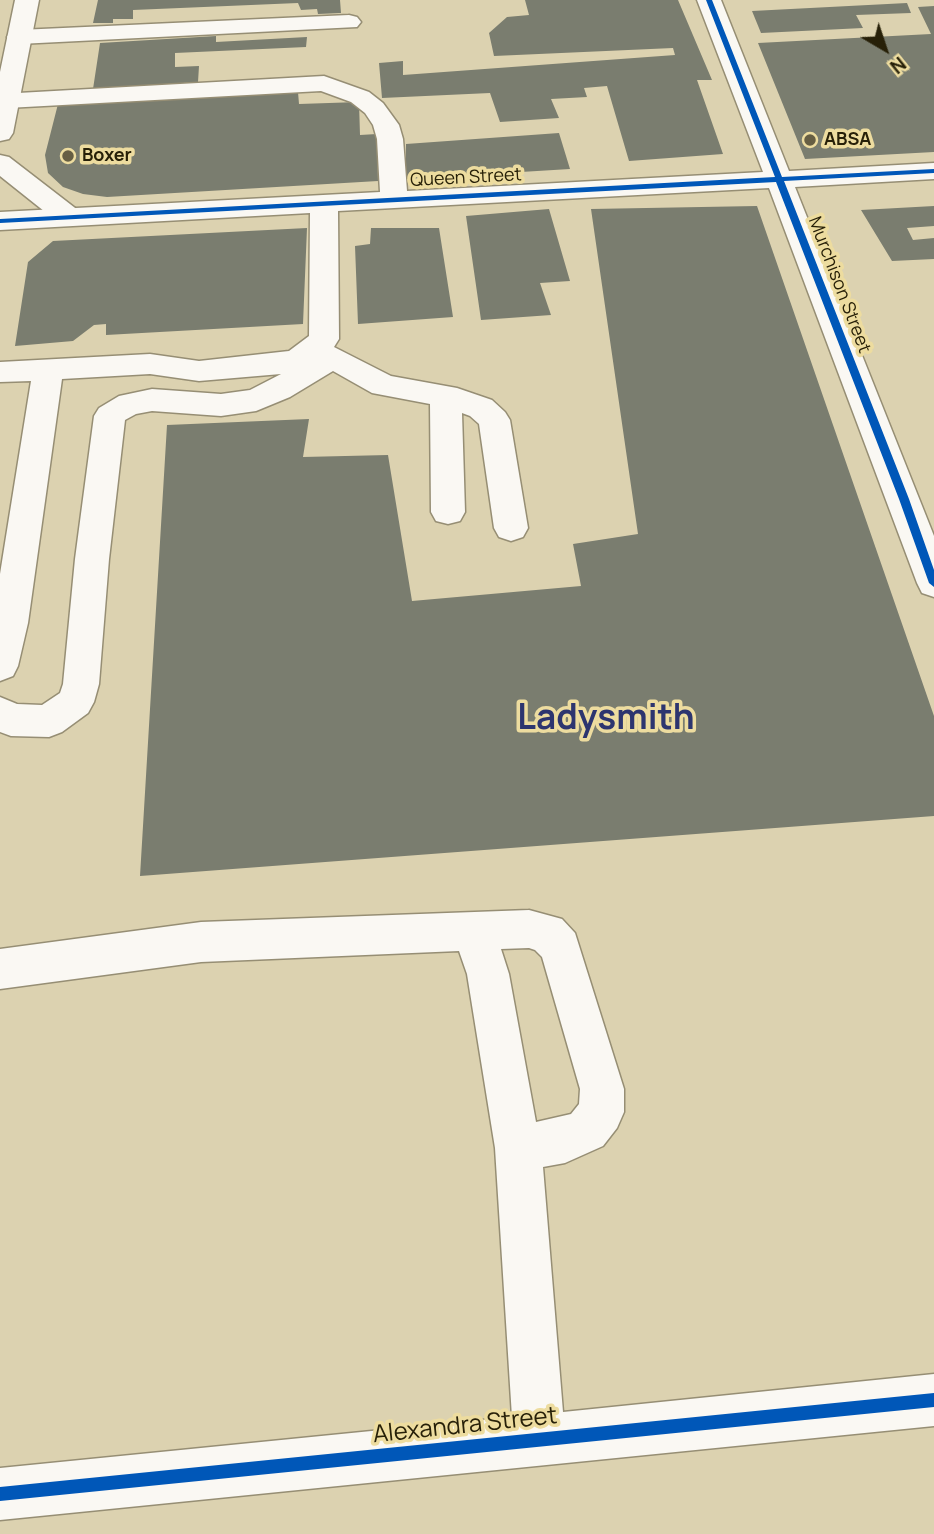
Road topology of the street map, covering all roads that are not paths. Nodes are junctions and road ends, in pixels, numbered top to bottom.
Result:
1 (27, 0) edge
2 (709, 0) edge
3 (349, 22) dead end
4 (19, 37) junction
5 (2, 117) edge
6 (0, 163) edge
7 (934, 171) edge
8 (778, 178) junction
9 (394, 200) junction
10 (324, 203) junction
11 (69, 217) junction
12 (0, 221) edge
13 (323, 354) junction
14 (48, 370) junction
15 (0, 372) edge
16 (446, 396) junction
17 (448, 512) dead end
18 (511, 528) dead end
19 (934, 583) edge
20 (0, 666) edge
21 (0, 713) edge
22 (474, 931) junction
23 (0, 969) edge
24 (518, 1149) junction
25 (934, 1400) edge
26 (539, 1440) junction
27 (0, 1493) edge

1 - 4 main road
2 - 8 main road, Murchison Street
3 - 4 main road
4 - 5 main road
5 - 9 main road
6 - 11 main road
7 - 8 main road, Queen Street
8 - 9 main road, Queen Street
8 - 19 main road, Murchison Street
9 - 10 main road, Queen Street
10 - 11 main road, Queen Street
10 - 13 main road
11 - 12 main road, Queen Street
13 - 14 main road
13 - 16 main road
13 - 21 main road
14 - 15 main road
14 - 20 main road
16 - 17 main road
16 - 18 main road
22 - 23 main road
22 - 24 main road
22 - 24 main road
24 - 26 main road
25 - 26 main road, Alexandra Street
26 - 27 main road, Alexandra Street

